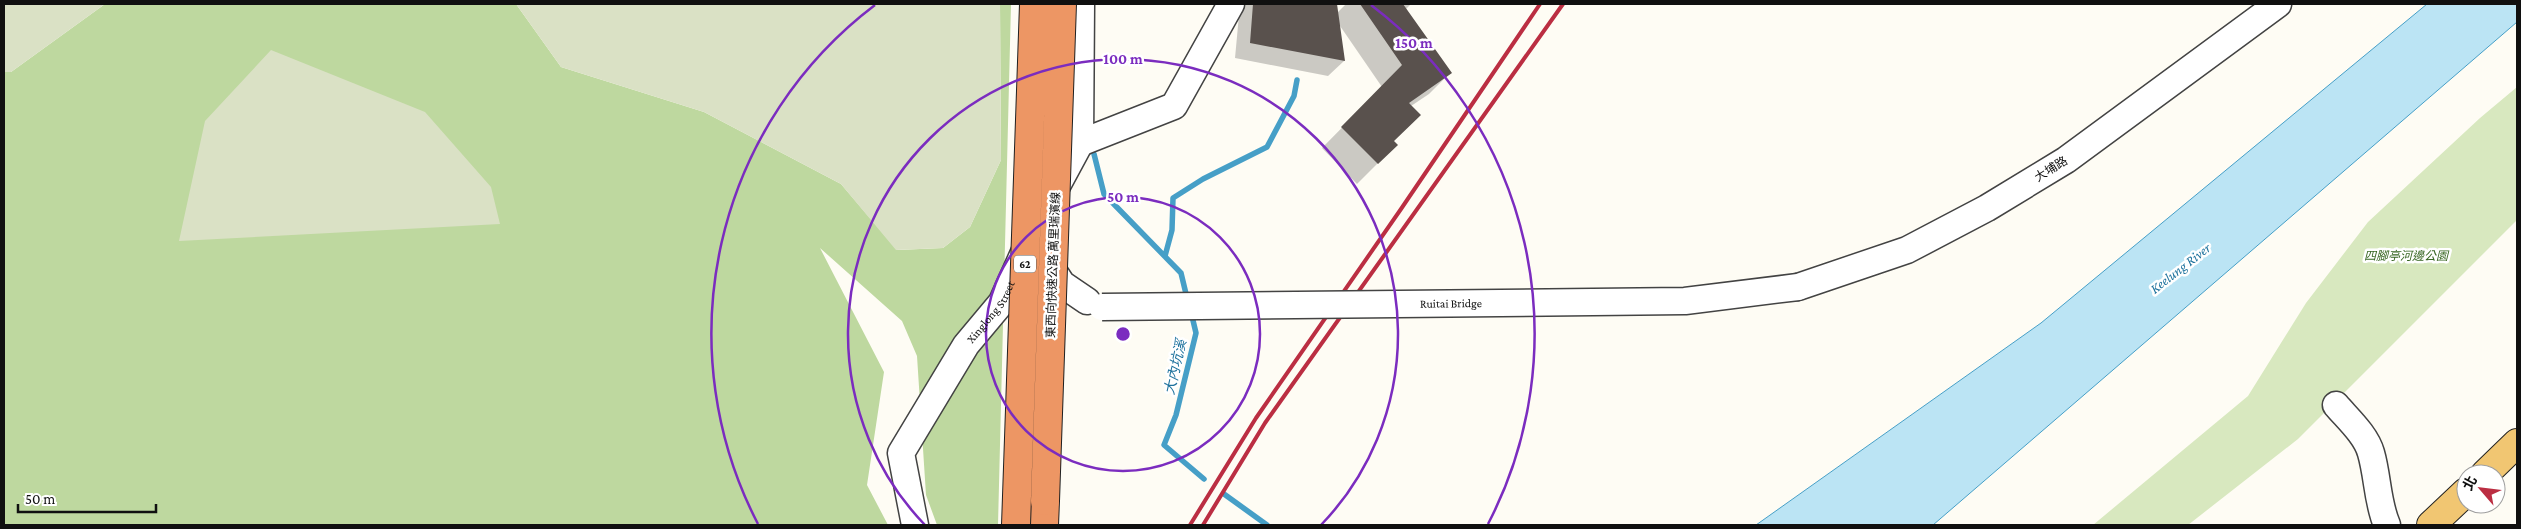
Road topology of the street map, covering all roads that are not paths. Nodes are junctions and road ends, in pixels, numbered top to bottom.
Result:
1 (1034, 4) edge
2 (1062, 4) edge
3 (1081, 4) edge
4 (1231, 4) edge
5 (2278, 4) edge
6 (1080, 143) junction
7 (1039, 219) junction
8 (1798, 287) joint
9 (1002, 302) junction
10 (1095, 304) junction
11 (2336, 405) dead end
12 (2517, 443) edge
13 (2495, 464) edge
14 (2456, 501) edge
15 (1044, 513) edge
16 (2432, 524) edge
17 (915, 525) edge
18 (1016, 525) edge
19 (2386, 525) edge

1 - 18 highway, 62, bridge
2 - 15 highway, 東西向快速公路 萬里瑞濱線 / 62, bridge
3 - 6 street, Xinglong Street
4 - 6 street
5 - 8 street, 大埔路
6 - 7 street, Xinglong Street
7 - 9 street, Xinglong Street
7 - 10 street
8 - 10 street, Ruitai Bridge, bridge
9 - 10 street
9 - 17 street, Xinglong Street
11 - 19 street
12 - 13 main road
14 - 16 main road

